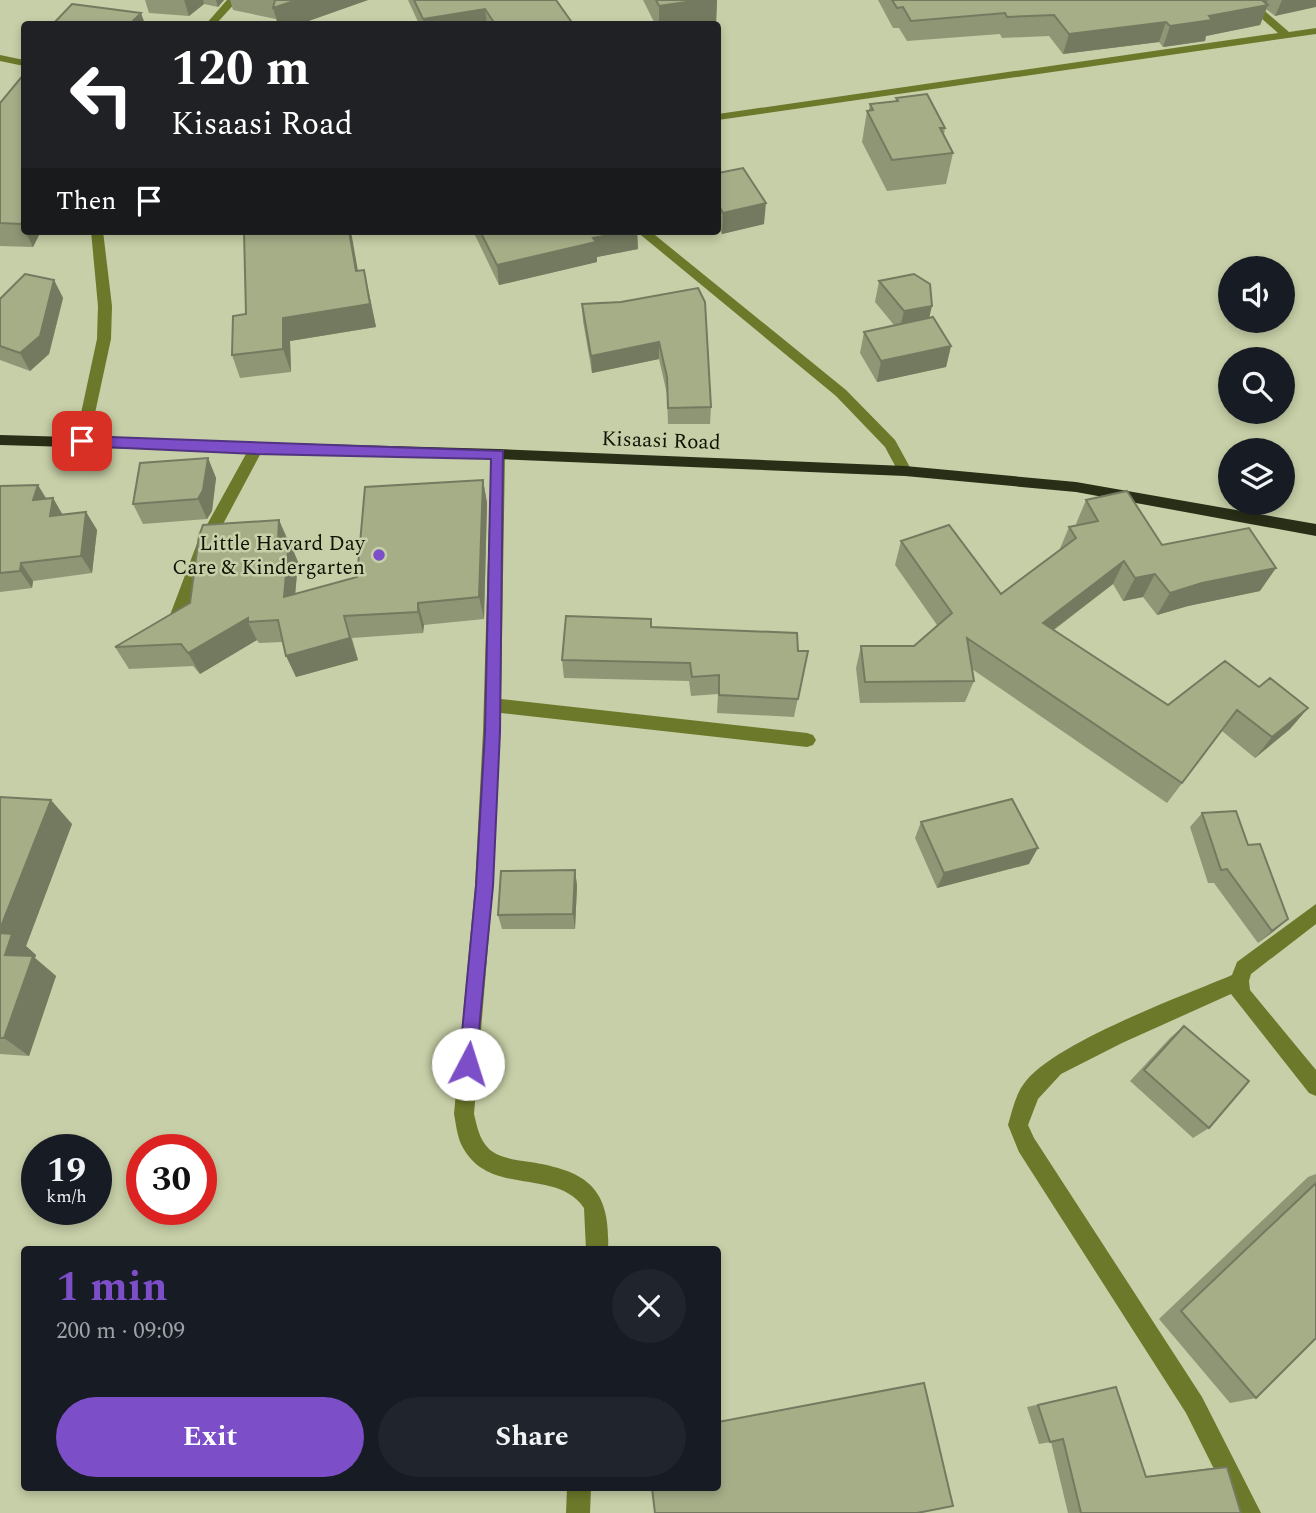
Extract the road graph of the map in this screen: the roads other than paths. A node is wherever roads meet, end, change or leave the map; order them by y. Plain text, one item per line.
1 (233, 0) edge
2 (1246, 0) edge
3 (214, 21) edge
4 (1316, 31) edge
5 (1288, 36) junction
6 (0, 58) edge
7 (21, 62) edge
8 (721, 117) edge
9 (97, 235) edge
10 (647, 235) edge
11 (0, 440) edge
12 (82, 441) junction
13 (256, 449) junction
14 (498, 454) junction
15 (905, 471) junction
16 (1316, 530) edge
17 (178, 615) edge
18 (493, 705) junction
19 (807, 740) dead end
20 (1316, 913) edge
21 (1239, 981) junction
22 (1316, 1086) edge
23 (597, 1246) edge
24 (579, 1491) edge
25 (578, 1513) edge
26 (1249, 1513) edge

1 - 3 street
2 - 5 street
4 - 5 street
5 - 8 street
6 - 7 street
9 - 12 street
10 - 15 street
11 - 12 main road, Kisaasi Road
12 - 13 main road, Kisaasi Road
13 - 14 main road, Kisaasi Road
13 - 17 street
14 - 15 main road, Kisaasi Road
14 - 18 street
15 - 16 main road, Kisaasi Road
18 - 19 street
18 - 23 street
20 - 21 street
21 - 22 street
21 - 26 street
24 - 25 street

